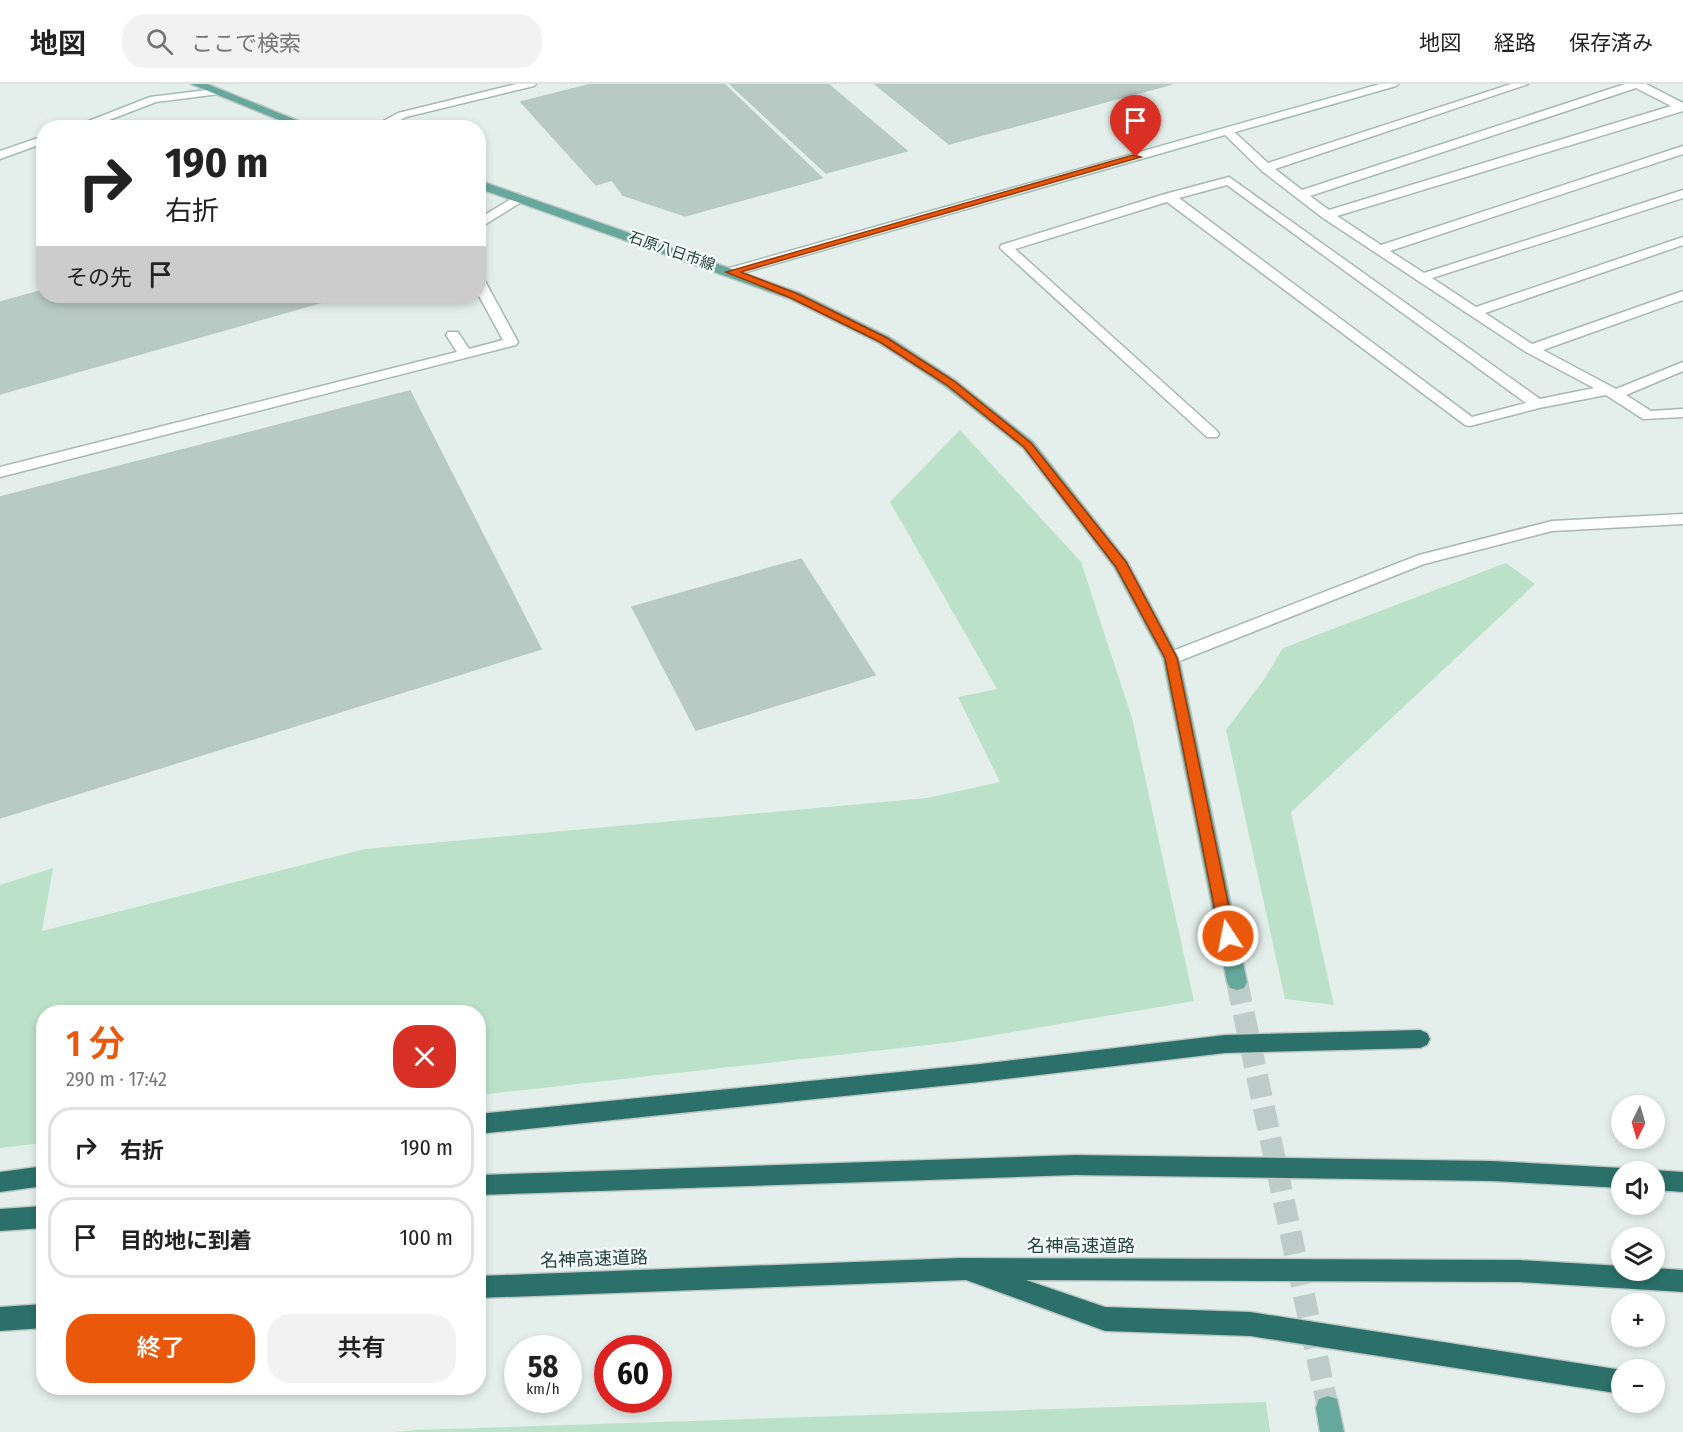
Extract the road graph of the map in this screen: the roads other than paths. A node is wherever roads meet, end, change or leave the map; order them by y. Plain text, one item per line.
1 (197, 84) edge
2 (530, 84) edge
3 (1392, 84) edge
4 (1522, 84) edge
5 (1637, 84) edge
6 (215, 92) junction
7 (1682, 107) edge
8 (98, 120) edge
9 (290, 120) edge
10 (392, 120) edge
11 (1227, 131) junction
12 (36, 142) edge
13 (1683, 150) edge
14 (0, 155) edge
15 (1266, 168) junction
16 (486, 187) edge
17 (1302, 194) junction
18 (1683, 194) edge
19 (519, 198) junction
20 (1169, 198) junction
21 (1327, 215) junction
22 (486, 220) edge
23 (1683, 241) edge
24 (1382, 249) junction
25 (731, 272) junction
26 (1423, 277) junction
27 (1683, 295) edge
28 (486, 296) edge
29 (1473, 312) junction
30 (453, 335) dead end
31 (1531, 349) junction
32 (465, 354) junction
33 (1683, 366) edge
34 (1612, 392) junction
35 (1537, 404) junction
36 (1683, 413) edge
37 (1212, 434) dead end
38 (0, 472) edge
39 (1683, 519) edge
40 (1171, 658) junction
41 (1238, 982) tunnel mouth
42 (1420, 1039) dead end
43 (486, 1123) edge
44 (36, 1177) edge
45 (1611, 1178) edge
46 (1665, 1181) edge
47 (0, 1182) edge
48 (1683, 1182) edge
49 (486, 1185) edge
50 (36, 1218) edge
51 (0, 1220) edge
52 (960, 1269) junction
53 (1683, 1281) edge
54 (486, 1287) edge
55 (36, 1317) edge
56 (0, 1319) edge
57 (1611, 1380) edge

1 - 6 main road
2 - 10 street
3 - 11 street
4 - 15 street
5 - 7 street
5 - 17 street
6 - 8 street
6 - 9 main road
7 - 21 street
11 - 15 street
11 - 25 street
12 - 14 street
13 - 24 street
15 - 17 street
16 - 19 main road, 石原八日市線
17 - 21 street
18 - 26 street
19 - 22 street
19 - 25 main road, 石原八日市線
20 - 35 street
20 - 35 street
20 - 37 street
21 - 24 street
23 - 29 street
24 - 26 street
25 - 40 main road, 石原八日市線
26 - 29 street
27 - 31 street
28 - 32 street
29 - 31 street
30 - 32 street
31 - 34 street
32 - 38 street
33 - 34 street
34 - 35 street
34 - 36 street
39 - 40 street
40 - 41 main road, 石原八日市線
42 - 43 highway
44 - 47 highway
45 - 49 highway
46 - 48 highway
50 - 51 highway
52 - 53 highway, 名神高速道路
52 - 54 highway, 名神高速道路
52 - 57 highway
55 - 56 highway

